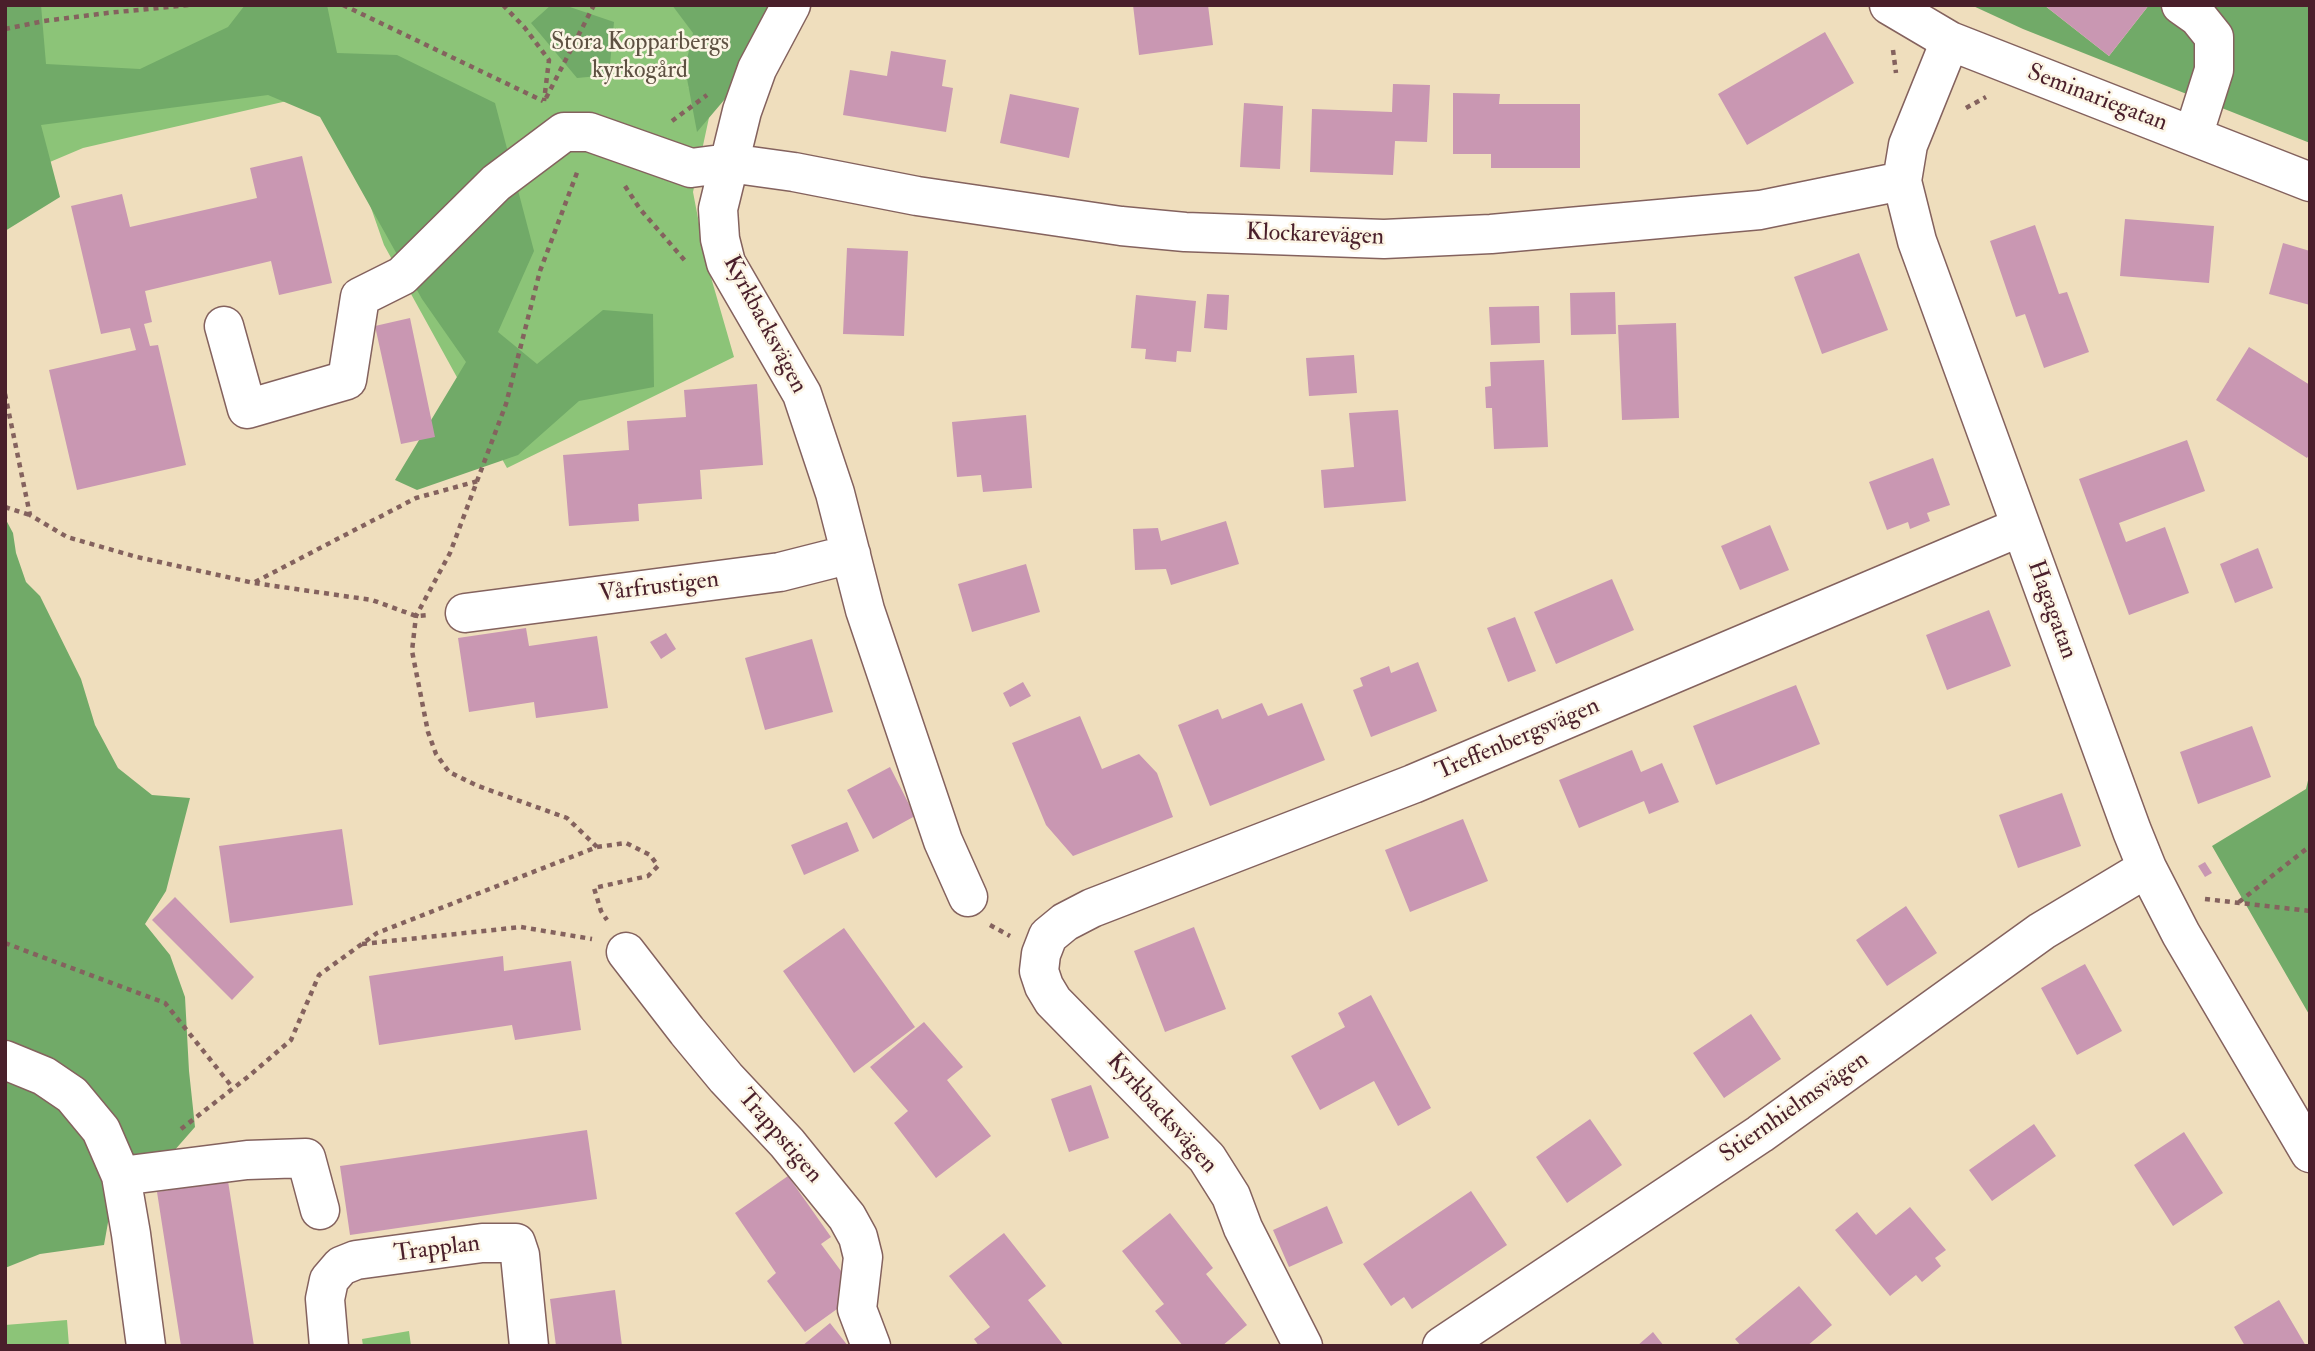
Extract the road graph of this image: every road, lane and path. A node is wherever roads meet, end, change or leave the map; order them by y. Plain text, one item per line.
1 (189, 5) edge
2 (343, 5) edge
3 (503, 5) edge
4 (594, 5) edge
5 (790, 5) edge
6 (1889, 5) edge
7 (2180, 5) edge
8 (5, 29) edge
9 (1950, 41) junction
10 (757, 69) junction
11 (544, 102) junction
12 (589, 132) junction
13 (2193, 136) junction
14 (636, 149) junction
15 (729, 163) junction
16 (1902, 181) junction
17 (2310, 181) edge
18 (740, 285) junction
19 (224, 326) dead end
20 (5, 394) edge
21 (478, 481) dead end
22 (5, 507) edge
23 (30, 515) junction
24 (2020, 527) junction
25 (851, 554) junction
26 (254, 583) junction
27 (465, 613) joint
28 (597, 846) dead end
29 (2310, 846) edge
30 (2147, 868) junction
31 (968, 897) joint
32 (2194, 898) dead end
33 (2238, 902) junction
34 (2310, 911) edge
35 (377, 933) dead end
36 (5, 943) edge
37 (361, 945) junction
38 (626, 952) junction
39 (1040, 962) junction
40 (5, 1060) edge
41 (233, 1088) junction
42 (172, 1136) dead end
43 (2310, 1153) edge
44 (121, 1175) junction
45 (320, 1210) dead end
46 (146, 1346) edge
47 (329, 1346) edge
48 (529, 1346) edge
49 (871, 1346) edge
50 (1303, 1346) edge
51 (1442, 1346) edge

1 - 8 path
2 - 11 path
3 - 11 path
4 - 11 path
5 - 10 street, Kyrkbacksvägen
6 - 9 street, Seminariegatan
7 - 13 street
9 - 13 street, Seminariegatan
9 - 16 street, Hagagatan
10 - 14 path
10 - 15 street, Kyrkbacksvägen
11 - 12 path
12 - 14 street
12 - 18 path
12 - 19 street
13 - 17 street, Seminariegatan
14 - 15 street
15 - 16 street, Klockarevägen
15 - 18 street, Kyrkbacksvägen
16 - 24 street, Hagagatan
18 - 25 street, Kyrkbacksvägen
20 - 23 path
21 - 26 path
22 - 23 path
23 - 26 path
24 - 30 street, Hagagatan
24 - 39 street, Treffenbergsvägen
25 - 27 street, Vårfrustigen
25 - 31 street, Kyrkbacksvägen
26 - 27 path
28 - 38 path
29 - 33 path
30 - 43 street, Hagagatan
30 - 51 street, Stiernhielmsvägen
31 - 39 path
32 - 33 path
33 - 34 path
35 - 37 path
36 - 41 path
37 - 38 path
37 - 41 path
38 - 49 street, Trappstigen
39 - 50 street, Kyrkbacksvägen
40 - 44 street
41 - 42 path
44 - 45 street
44 - 46 street
47 - 48 street, Trapplan

